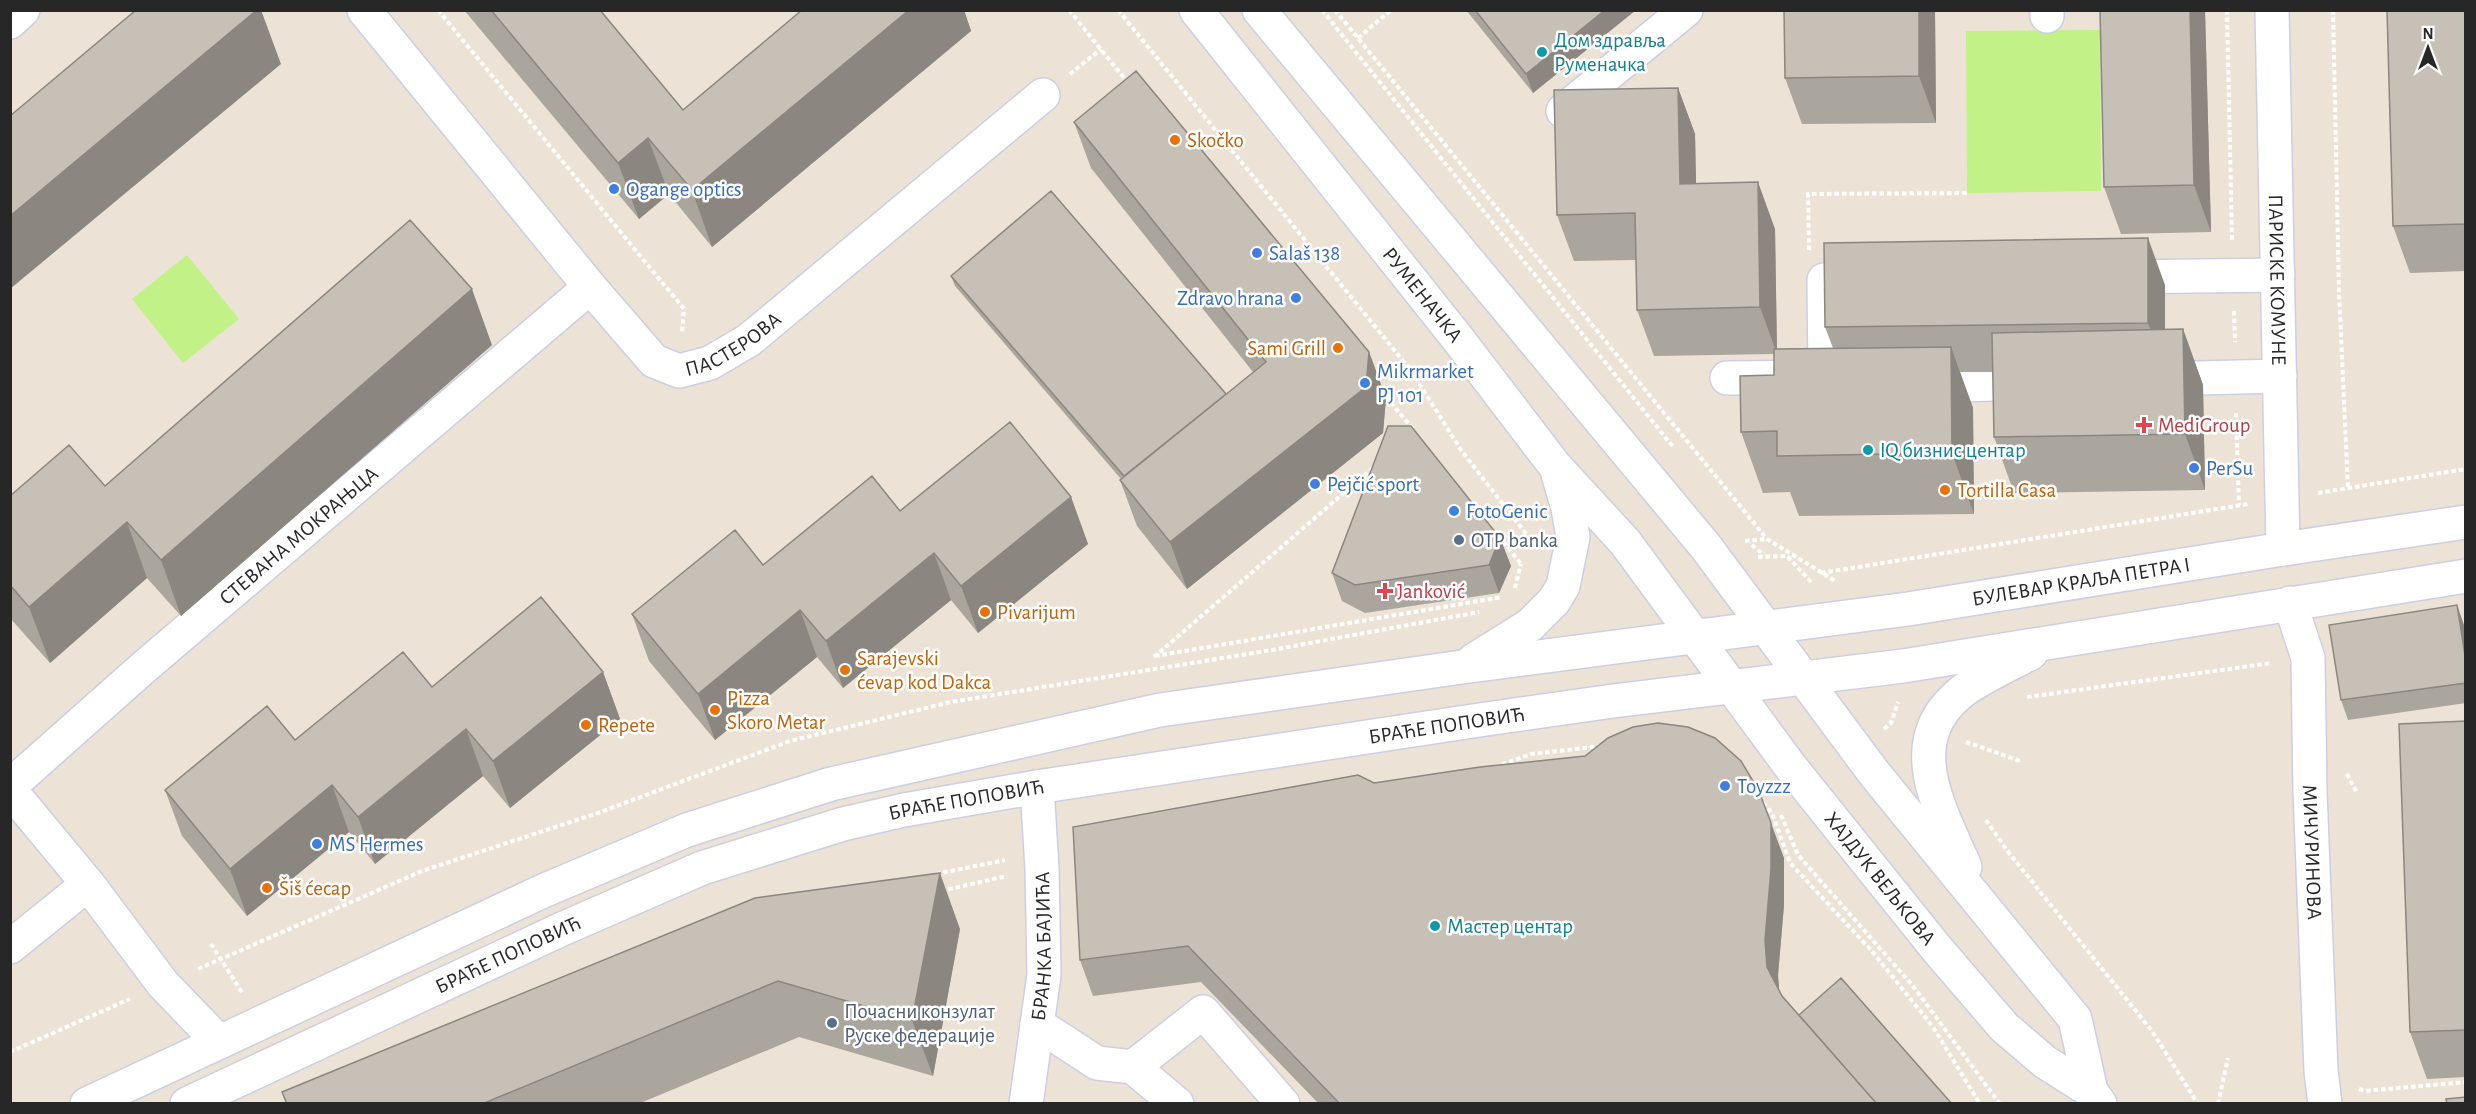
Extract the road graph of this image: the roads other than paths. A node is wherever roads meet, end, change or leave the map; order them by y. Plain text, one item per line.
1 (24, 10) edge
2 (364, 10) edge
3 (1196, 10) edge
4 (1686, 10) edge
5 (2272, 10) edge
6 (1269, 14) edge
7 (10, 22) edge
8 (1043, 95) dead end
9 (1563, 111) edge
10 (2278, 275) junction
11 (2091, 277) edge
12 (1905, 279) edge
13 (590, 287) junction
14 (2280, 376) junction
15 (1727, 378) dead end
16 (2130, 380) edge
17 (2071, 382) edge
18 (1884, 386) edge
19 (1555, 466) junction
20 (2466, 522) edge
21 (2283, 549) junction
22 (2466, 576) edge
23 (2290, 603) junction
24 (1766, 627) junction
25 (1695, 637) junction
26 (2050, 643) junction
27 (1462, 667) junction
28 (1804, 678) junction
29 (1732, 687) junction
30 (1037, 787) junction
31 (10, 788) edge
32 (88, 884) junction
33 (1980, 902) junction
34 (10, 947) edge
35 (1037, 1024) junction
36 (218, 1041) junction
37 (1133, 1067) junction
38 (249, 1089) edge
39 (2096, 1097) edge
40 (87, 1104) edge
41 (187, 1104) edge
42 (1026, 1104) edge
43 (1177, 1104) edge
44 (1283, 1104) edge
45 (2325, 1104) edge

1 - 7 street
2 - 13 street, ПАСТЕРОВА
3 - 19 street, РУМЕНАЧКА
4 - 9 street
5 - 10 street, ПАРИСКЕ КОМУНЕ
6 - 24 street
8 - 13 street, ПАСТЕРОВА
10 - 11 street
10 - 14 street, ПАРИСКЕ КОМУНЕ
12 - 15 street
13 - 31 street, СТЕВАНА МОКРАЊЦА
14 - 16 street
14 - 21 street, ПАРИСКЕ КОМУНЕ
17 - 18 street
19 - 25 street, РУМЕНАЧКА
19 - 27 street
20 - 21 street, БУЛЕВАР КРАЉА ПЕТРА I
21 - 24 street, БУЛЕВАР КРАЉА ПЕТРА I
22 - 23 street
23 - 26 street
23 - 45 street, МИЧУРИНОВА
24 - 25 street, БУЛЕВАР КРАЉА ПЕТРА I
24 - 28 street, ХАЈДУК ВЕЉКОВА
25 - 27 street, БРАЋЕ ПОПОВИЋ
25 - 29 street, ХАЈДУК ВЕЉКОВА
26 - 28 street
26 - 33 street
27 - 36 street, БРАЋЕ ПОПОВИЋ
28 - 29 street
28 - 33 street, ХАЈДУК ВЕЉКОВА
29 - 30 street, БРАЋЕ ПОПОВИЋ
29 - 39 street, ХАЈДУК ВЕЉКОВА
30 - 35 street, БРАНКА БАЈИЋА
30 - 38 street, БРАЋЕ ПОПОВИЋ
31 - 32 street, СТЕВАНА МОКРАЊЦА
32 - 34 street
32 - 36 street, СТЕВАНА МОКРАЊЦА
33 - 39 street, ХАЈДУК ВЕЉКОВА
35 - 37 street
35 - 42 street, БРАНКА БАЈИЋА
36 - 40 street, БРАЋЕ ПОПОВИЋ
37 - 43 street
37 - 44 street
38 - 41 street, БРАЋЕ ПОПОВИЋ

